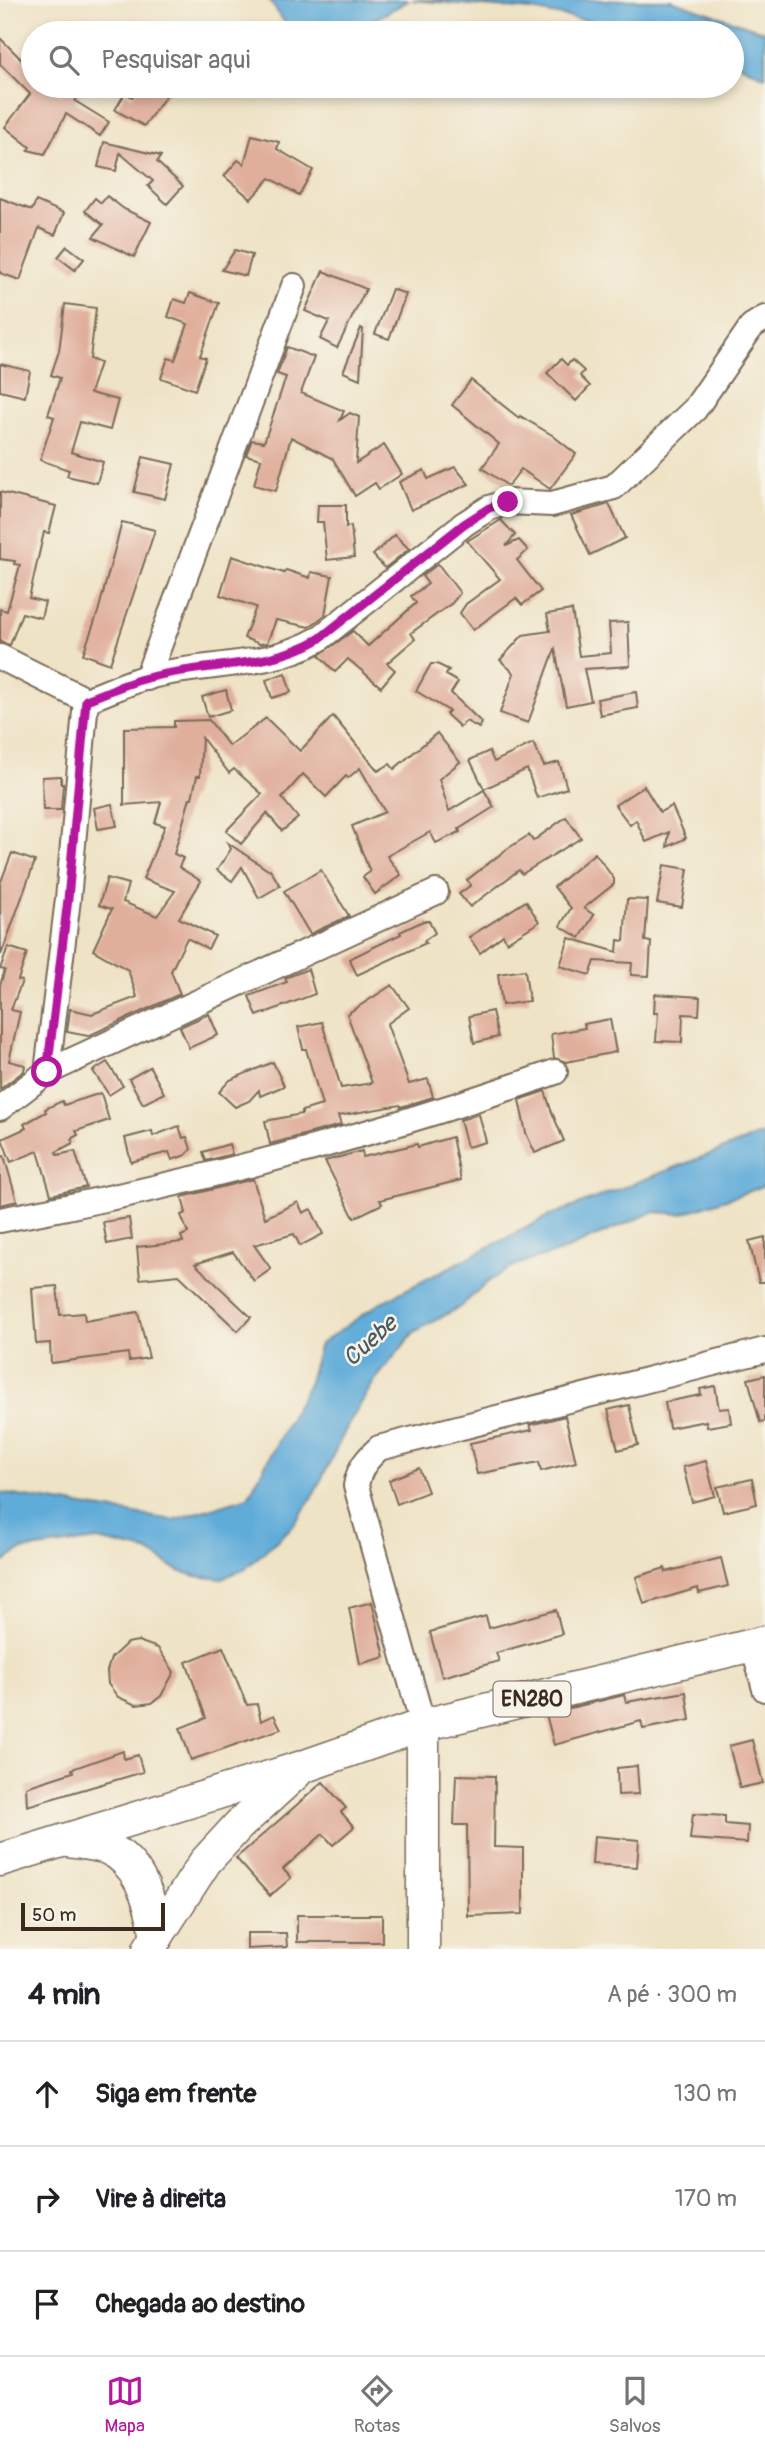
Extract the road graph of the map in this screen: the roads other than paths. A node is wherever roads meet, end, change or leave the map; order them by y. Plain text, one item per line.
1 (294, 286) dead end
2 (765, 318) edge
3 (0, 657) edge
4 (147, 678) junction
5 (86, 700) junction
6 (436, 892) dead end
7 (47, 1072) junction
8 (555, 1072) dead end
9 (0, 1108) edge
10 (0, 1220) edge
11 (765, 1350) edge
12 (759, 1644) edge
13 (765, 1689) edge
14 (422, 1725) junction
15 (302, 1767) junction
16 (68, 1841) junction
17 (0, 1860) edge
18 (153, 1943) edge
19 (424, 1949) edge

1 - 4 street
2 - 4 street
3 - 5 street
4 - 5 street
5 - 7 street
6 - 7 street
7 - 9 street
8 - 10 street
11 - 14 street
12 - 13 street
12 - 14 main road, EN280
14 - 15 main road, EN280
14 - 19 main road
15 - 16 main road, EN280
15 - 18 main road, EN280
16 - 17 main road, EN280
16 - 18 main road

